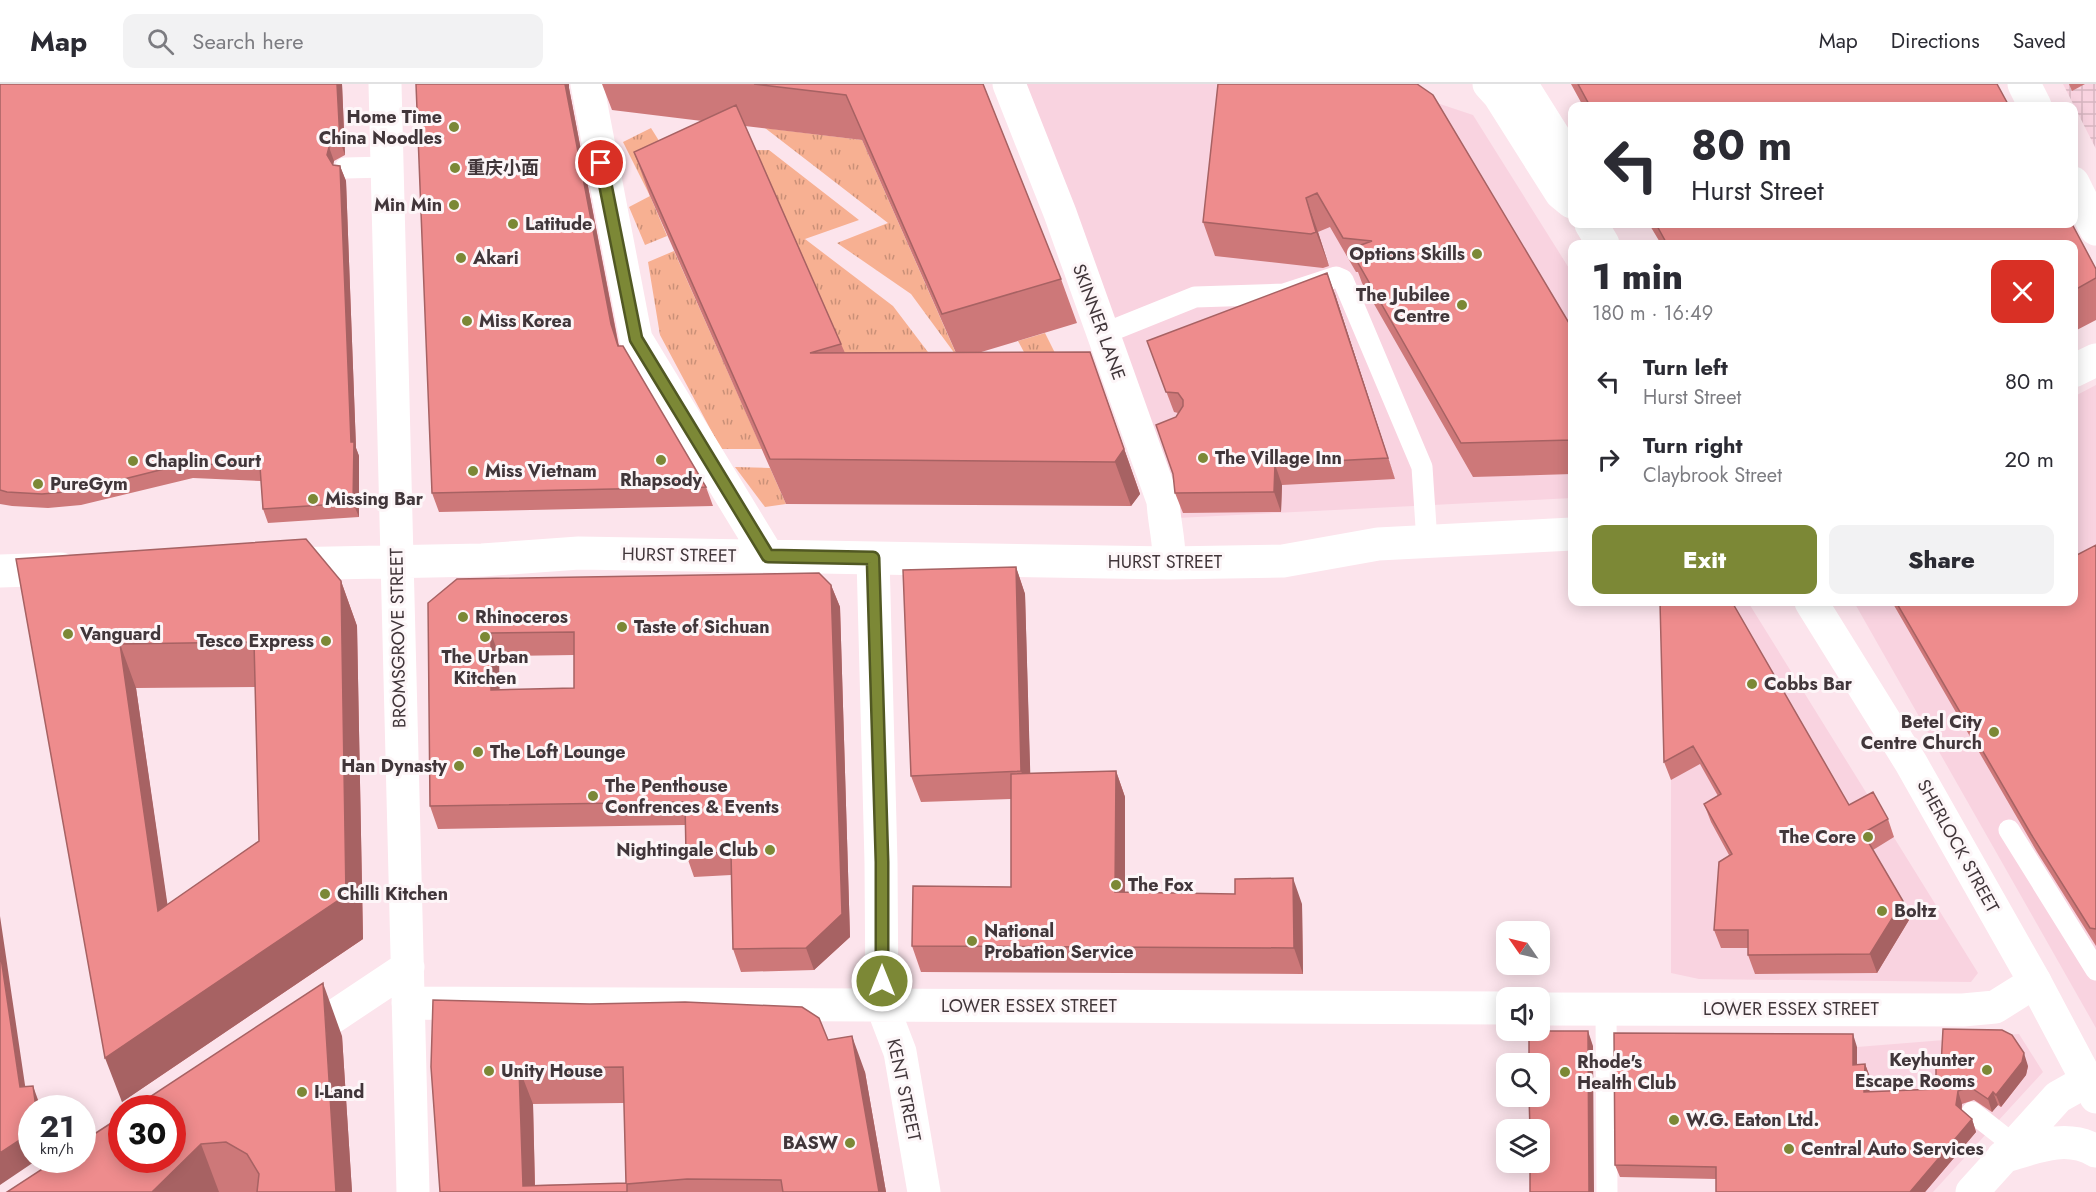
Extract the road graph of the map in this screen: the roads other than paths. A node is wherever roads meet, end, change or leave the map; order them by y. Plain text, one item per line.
1 (385, 84) edge
2 (587, 84) edge
3 (1009, 84) edge
4 (1489, 84) edge
5 (1521, 84) edge
6 (2024, 84) edge
7 (2033, 102) edge
8 (1568, 159) edge
9 (387, 167) junction
10 (345, 168) dead end
11 (2078, 193) edge
12 (1568, 199) edge
13 (2096, 229) edge
14 (1103, 334) junction
15 (2096, 360) edge
16 (2078, 369) edge
17 (1568, 534) edge
18 (1427, 542) junction
19 (768, 556) junction
20 (873, 558) junction
21 (396, 561) junction
22 (1169, 563) junction
23 (257, 564) edge
24 (93, 569) edge
25 (0, 571) edge
26 (1813, 606) edge
27 (2009, 830) dead end
28 (408, 967) junction
29 (2096, 970) edge
30 (2035, 982) junction
31 (408, 1003) junction
32 (882, 1005) junction
33 (1496, 1008) edge
34 (1550, 1009) edge
35 (1606, 1009) junction
36 (271, 1059) edge
37 (2093, 1084) edge
38 (1972, 1112) dead end
39 (2008, 1151) junction
40 (2096, 1151) edge
41 (413, 1192) edge
42 (924, 1192) edge
43 (1607, 1192) edge
44 (1972, 1192) edge

1 - 9 street, BROMSGROVE STREET
2 - 19 street
3 - 14 street, SKINNER LANE
4 - 12 street
5 - 8 street
6 - 7 street
9 - 10 lane
9 - 21 street, BROMSGROVE STREET
11 - 13 street
14 - 18 lane
14 - 22 street, SKINNER LANE
15 - 16 street
17 - 18 street, HURST STREET
18 - 22 street, HURST STREET
19 - 20 street, HURST STREET
19 - 21 street, HURST STREET
20 - 22 street, HURST STREET
20 - 32 street, KENT STREET
21 - 23 street, HURST STREET
21 - 28 street, BROMSGROVE STREET
24 - 25 street
26 - 30 street, SHERLOCK STREET
27 - 29 lane
28 - 31 street, BROMSGROVE STREET
28 - 36 street
30 - 35 street, LOWER ESSEX STREET
30 - 37 street, SHERLOCK STREET
31 - 32 street, LOWER ESSEX STREET
31 - 41 street, BROMSGROVE STREET
32 - 33 street, LOWER ESSEX STREET
32 - 42 street, KENT STREET
34 - 35 street, LOWER ESSEX STREET
35 - 43 lane
37 - 39 street
38 - 39 lane
39 - 40 street
39 - 44 street

